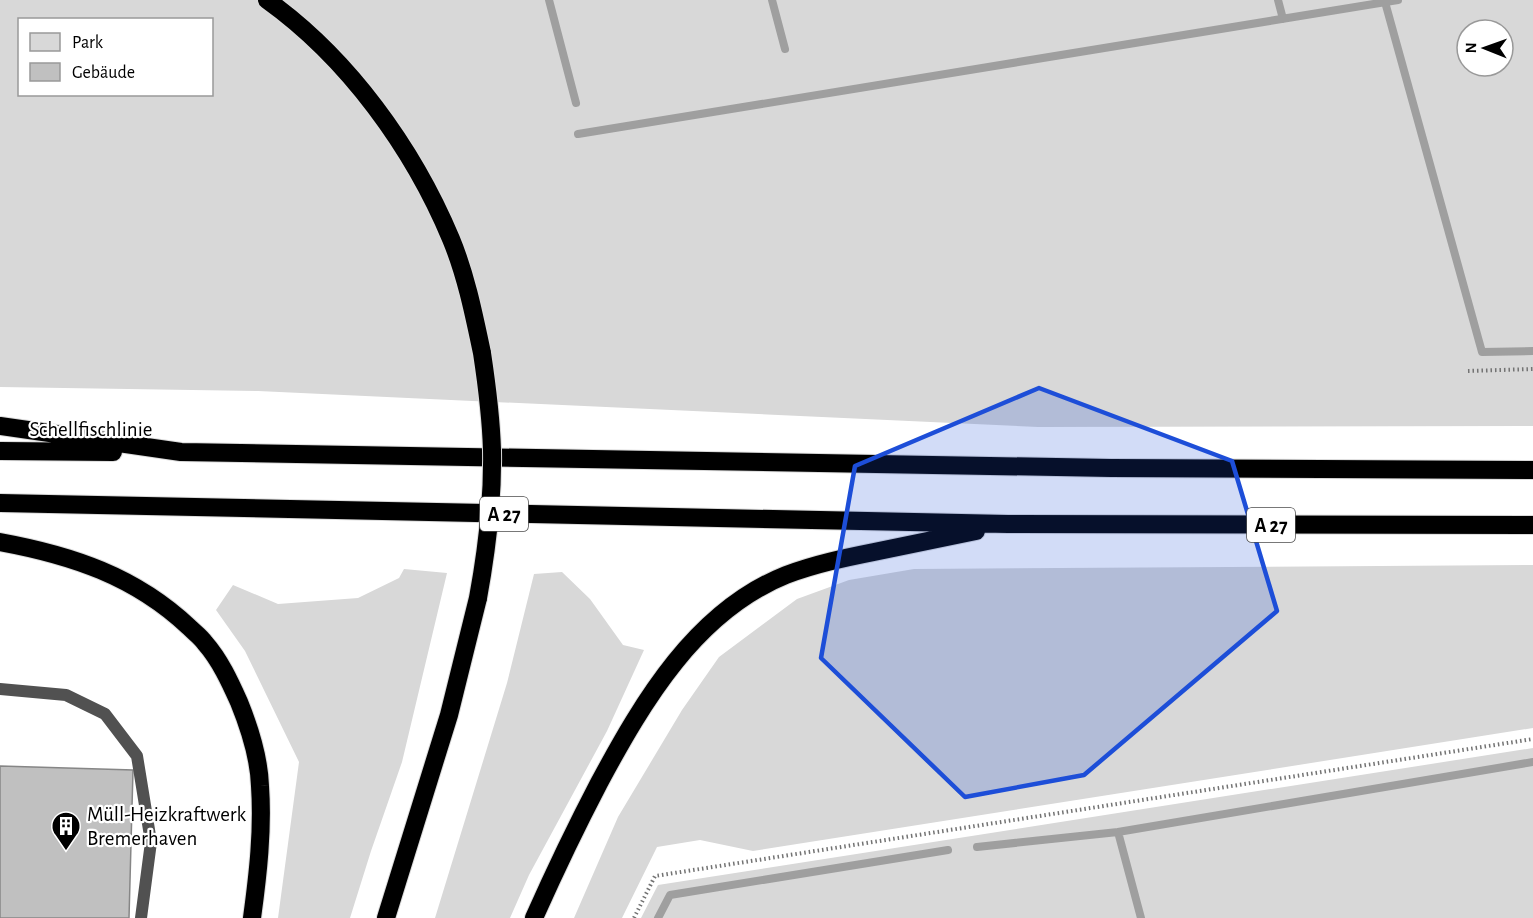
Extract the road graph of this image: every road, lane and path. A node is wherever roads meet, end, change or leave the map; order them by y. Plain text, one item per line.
1 (267, 0) edge
2 (1533, 369) edge
3 (1468, 371) dead end
4 (0, 426) edge
5 (0, 451) edge
6 (181, 452) junction
7 (1533, 470) edge
8 (0, 503) edge
9 (1008, 524) junction
10 (1533, 525) edge
11 (0, 542) edge
12 (0, 689) edge
13 (1533, 739) edge
14 (141, 918) edge
15 (252, 918) edge
16 (386, 918) edge
17 (534, 918) edge
18 (634, 918) edge

1 - 16 highway, bridge
2 - 3 path
4 - 6 highway
5 - 6 highway, Schellfischlinie
6 - 7 highway
8 - 9 highway, A 27
9 - 10 highway, A 27
9 - 17 highway
11 - 15 highway
12 - 14 lane
13 - 18 path

